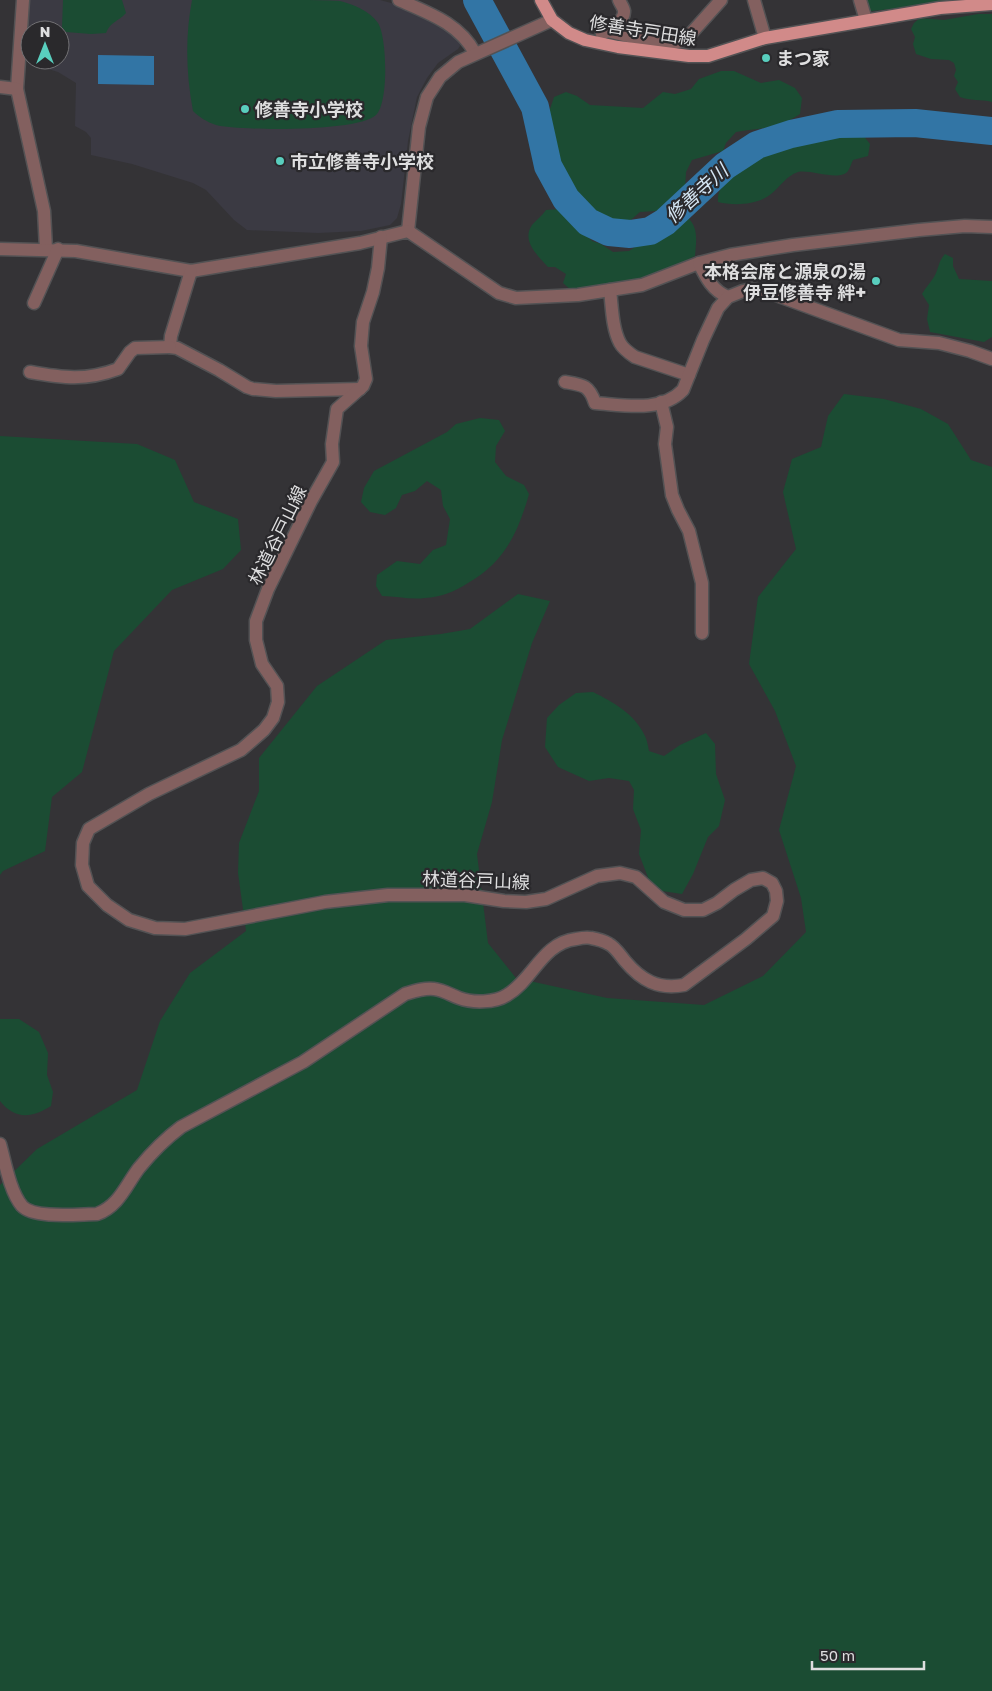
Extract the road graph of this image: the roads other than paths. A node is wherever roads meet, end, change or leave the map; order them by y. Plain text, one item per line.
1 (23, 0) edge
2 (399, 0) edge
3 (541, 0) edge
4 (619, 0) edge
5 (721, 0) edge
6 (754, 0) edge
7 (860, 0) edge
8 (992, 4) edge
9 (866, 20) junction
10 (546, 22) junction
11 (607, 31) junction
12 (765, 38) junction
13 (592, 41) junction
14 (478, 52) junction
15 (0, 88) edge
16 (17, 89) junction
17 (992, 227) edge
18 (408, 231) junction
19 (381, 237) junction
20 (0, 249) edge
21 (52, 249) junction
22 (699, 263) junction
23 (191, 271) junction
24 (610, 290) junction
25 (728, 298) junction
26 (34, 303) dead end
27 (170, 347) junction
28 (992, 359) edge
29 (30, 372) dead end
30 (689, 375) junction
31 (565, 382) dead end
32 (360, 389) junction
33 (661, 402) junction
34 (702, 634) dead end
35 (0, 1144) edge

1 - 16 street
2 - 14 street
3 - 10 main road, 修善寺戸田線
4 - 11 street
5 - 11 street
6 - 12 street
7 - 9 street
8 - 9 main road, 修善寺戸田線
9 - 12 main road, 修善寺戸田線
10 - 13 main road, 修善寺戸田線
10 - 14 street
11 - 13 street
12 - 13 main road, 修善寺戸田線
14 - 18 street
15 - 16 street
16 - 21 street
17 - 22 street
18 - 19 street
18 - 24 street
19 - 23 street
19 - 32 street
20 - 21 street
21 - 23 street
21 - 26 street
22 - 24 street
22 - 25 street
23 - 27 street
24 - 30 street
25 - 28 street
25 - 30 street
27 - 29 street
27 - 32 street
30 - 33 street
31 - 33 street
32 - 35 street, 林道谷戸山線
33 - 34 street

